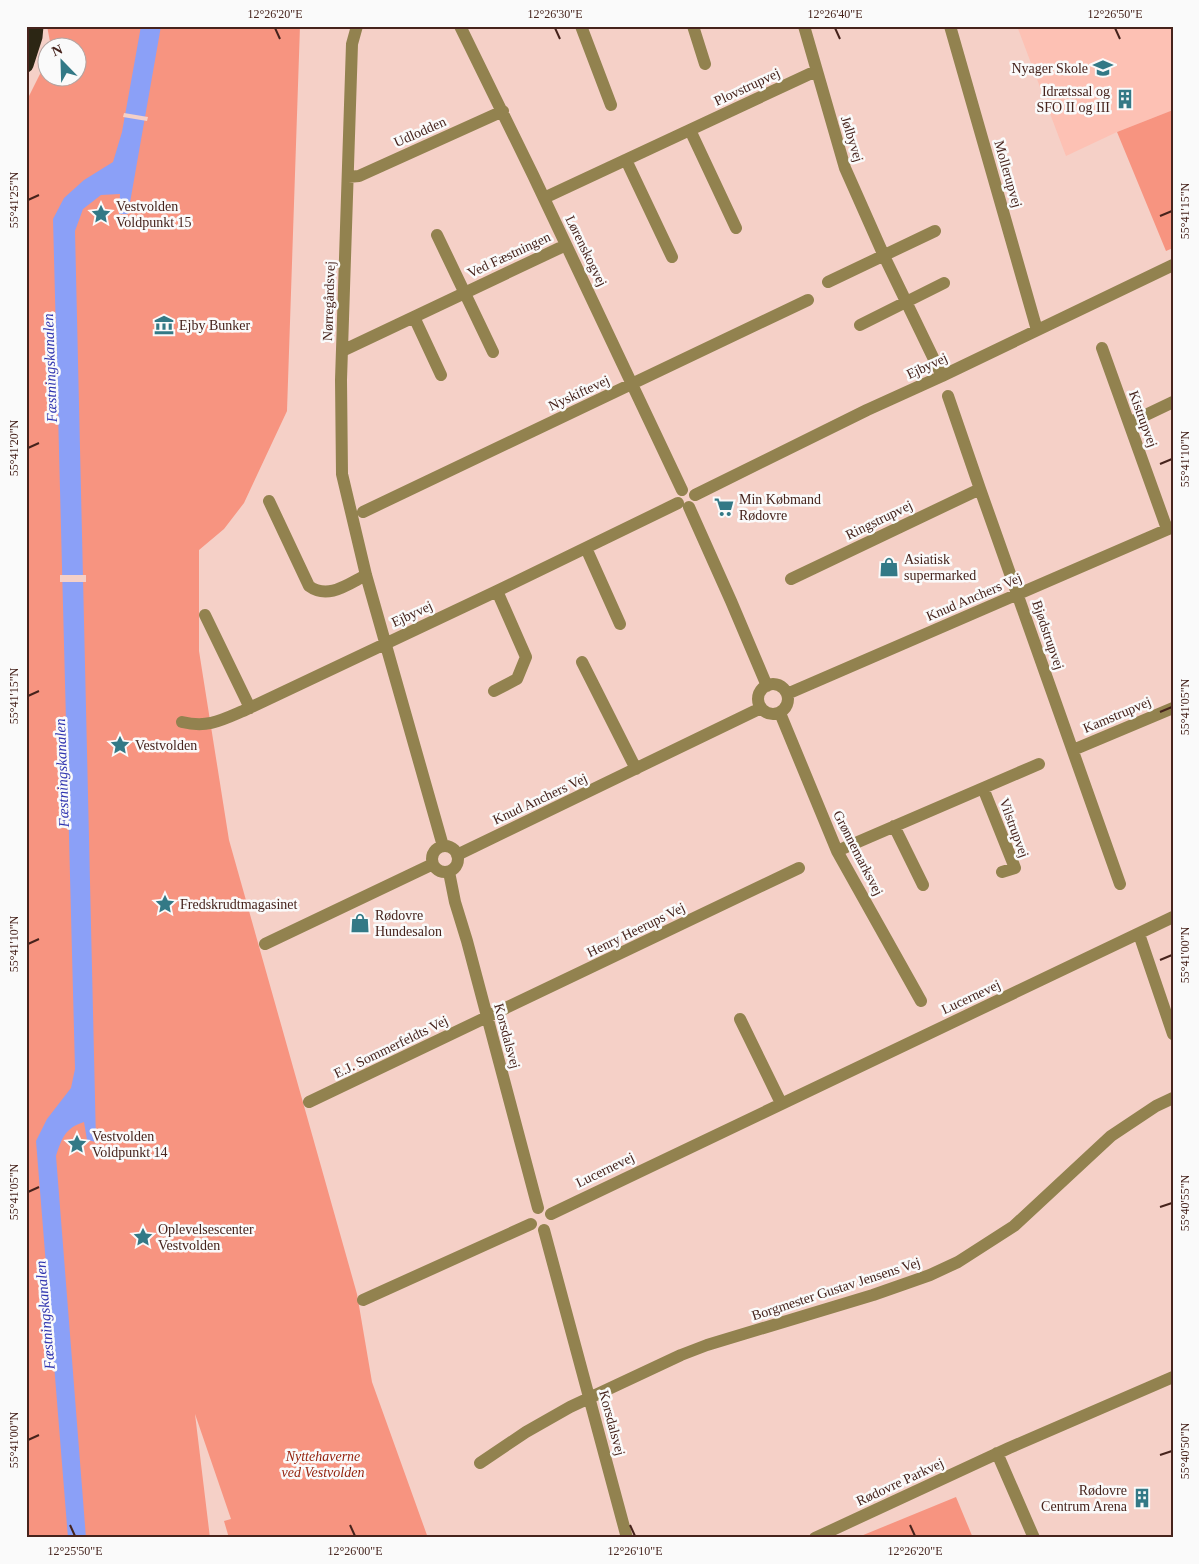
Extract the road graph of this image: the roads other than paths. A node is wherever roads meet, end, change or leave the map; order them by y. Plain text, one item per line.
1 (36, 26) edge
2 (357, 26) edge
3 (460, 26) edge
4 (581, 26) edge
5 (693, 26) edge
6 (804, 26) edge
7 (950, 26) edge
8 (705, 64) dead end
9 (26, 65) edge
10 (816, 71) junction
11 (611, 105) dead end
12 (503, 111) junction
13 (690, 130) junction
14 (626, 160) junction
15 (348, 177) junction
16 (544, 198) junction
17 (736, 228) dead end
18 (935, 231) dead end
19 (437, 235) dead end
20 (566, 244) junction
21 (884, 256) junction
22 (672, 257) dead end
23 (1173, 264) edge
24 (828, 282) dead end
25 (944, 283) dead end
26 (465, 293) junction
27 (808, 300) dead end
28 (907, 302) junction
29 (414, 317) junction
30 (860, 325) dead end
31 (1037, 330) junction
32 (1102, 348) dead end
33 (342, 351) junction
34 (493, 352) dead end
35 (441, 375) dead end
36 (942, 376) junction
37 (633, 384) junction
38 (948, 396) dead end
39 (1173, 402) edge
40 (1129, 423) junction
41 (980, 488) junction
42 (682, 490) junction
43 (695, 495) junction
44 (269, 501) dead end
45 (683, 505) junction
46 (363, 512) dead end
47 (1170, 528) edge
48 (586, 548) junction
49 (366, 575) junction
50 (791, 579) dead end
51 (497, 591) junction
52 (1018, 594) junction
53 (204, 615) dead end
54 (620, 624) dead end
55 (385, 643) junction
56 (582, 662) dead end
57 (767, 686) junction
58 (494, 691) dead end
59 (786, 694) junction
60 (250, 708) junction
61 (761, 708) junction
62 (1173, 708) edge
63 (780, 713) junction
64 (182, 722) dead end
65 (1072, 750) junction
66 (1039, 764) dead end
67 (636, 770) junction
68 (983, 788) junction
69 (894, 826) junction
70 (443, 846) junction
71 (837, 851) junction
72 (457, 855) junction
73 (433, 864) junction
74 (799, 868) dead end
75 (449, 872) junction
76 (1002, 872) dead end
77 (1120, 884) dead end
78 (923, 885) dead end
79 (1173, 917) edge
80 (1139, 934) junction
81 (266, 944) dead end
82 (921, 1001) dead end
83 (486, 1018) junction
84 (740, 1019) dead end
85 (1173, 1034) edge
86 (1173, 1098) edge
87 (309, 1102) dead end
88 (781, 1103) junction
89 (538, 1208) junction
90 (551, 1214) junction
91 (531, 1224) junction
92 (544, 1230) junction
93 (363, 1300) dead end
94 (1173, 1376) edge
95 (589, 1398) junction
96 (997, 1454) junction
97 (480, 1464) dead end
98 (627, 1538) edge
99 (815, 1538) edge
100 (1034, 1538) edge

1 - 9 highway
2 - 15 street, Nørregårdsvej
3 - 12 street, Lørenskogvej
4 - 11 street
5 - 8 street
6 - 10 street, Jølbyvej
7 - 31 street, Mollerupvej
10 - 13 street, Plovstrupvej
10 - 21 street, Jølbyvej
12 - 15 street, Udlodden
12 - 16 street, Lørenskogvej
13 - 14 street, Plovstrupvej
13 - 17 street
14 - 16 street, Plovstrupvej
14 - 22 street
15 - 33 street, Nørregårdsvej
16 - 20 street, Lørenskogvej
18 - 21 street
19 - 26 street, Ved Fæstningen
20 - 26 street, Ved Fæstningen
20 - 37 street, Lørenskogvej
21 - 24 street
21 - 28 street, Jølbyvej
23 - 31 street, Ejbyvej
25 - 28 street
26 - 29 street, Ved Fæstningen
26 - 34 street, Ved Fæstningen
27 - 37 street, Nyskiftevej
28 - 30 street
28 - 36 street, Jølbyvej
29 - 33 street, Ved Fæstningen
29 - 35 street
31 - 36 street, Ejbyvej
32 - 40 street, Kistrupvej
33 - 49 street, Nørregårdsvej
36 - 43 street, Ejbyvej
37 - 42 street, Lørenskogvej
37 - 46 street, Nyskiftevej
38 - 41 street, Bjødstrupvej
39 - 40 street
40 - 47 street, Kistrupvej
41 - 50 street, Ringstrupvej
41 - 52 street, Bjødstrupvej
42 - 43 street
42 - 45 street
43 - 45 street
44 - 49 street
45 - 48 street, Ejbyvej
45 - 57 street
47 - 52 street, Knud Anchers Vej
48 - 51 street, Ejbyvej
48 - 54 street
49 - 55 street, Nørregårdsvej
51 - 55 street, Ejbyvej
51 - 58 street
52 - 59 street, Knud Anchers Vej
52 - 65 street, Bjødstrupvej
53 - 60 street
55 - 60 street, Ejbyvej
55 - 70 street
56 - 67 street
57 - 59 street
57 - 61 street
59 - 63 street
60 - 64 street, Ejbyvej
61 - 63 street
61 - 67 street, Knud Anchers Vej
62 - 65 street, Kamstrupvej
63 - 71 street, Grønnemarksvej
65 - 77 street, Bjødstrupvej
66 - 68 street, Vilstrupvej
67 - 72 street, Knud Anchers Vej
68 - 69 street, Vilstrupvej
68 - 76 street, Vilstrupvej
69 - 71 street, Vilstrupvej
69 - 78 street
70 - 72 street
70 - 73 street
71 - 82 street, Grønnemarksvej
72 - 75 street
73 - 75 street
73 - 81 street
74 - 83 street, Henry Heerups Vej
75 - 83 street, Korsdalsvej
79 - 80 street, Lucernevej
80 - 85 street
80 - 88 street, Lucernevej
83 - 87 street, E.J. Sommerfeldts Vej
83 - 89 street, Korsdalsvej
84 - 88 street
86 - 95 street, Borgmester Gustav Jensens Vej
88 - 90 street, Lucernevej
89 - 90 street
89 - 91 street
90 - 92 street
91 - 92 street
91 - 93 street
92 - 95 street, Korsdalsvej
94 - 96 street, Rødovre Parkvej
95 - 97 street, Borgmester Gustav Jensens Vej
95 - 98 street, Korsdalsvej
96 - 99 street, Rødovre Parkvej
96 - 100 street

